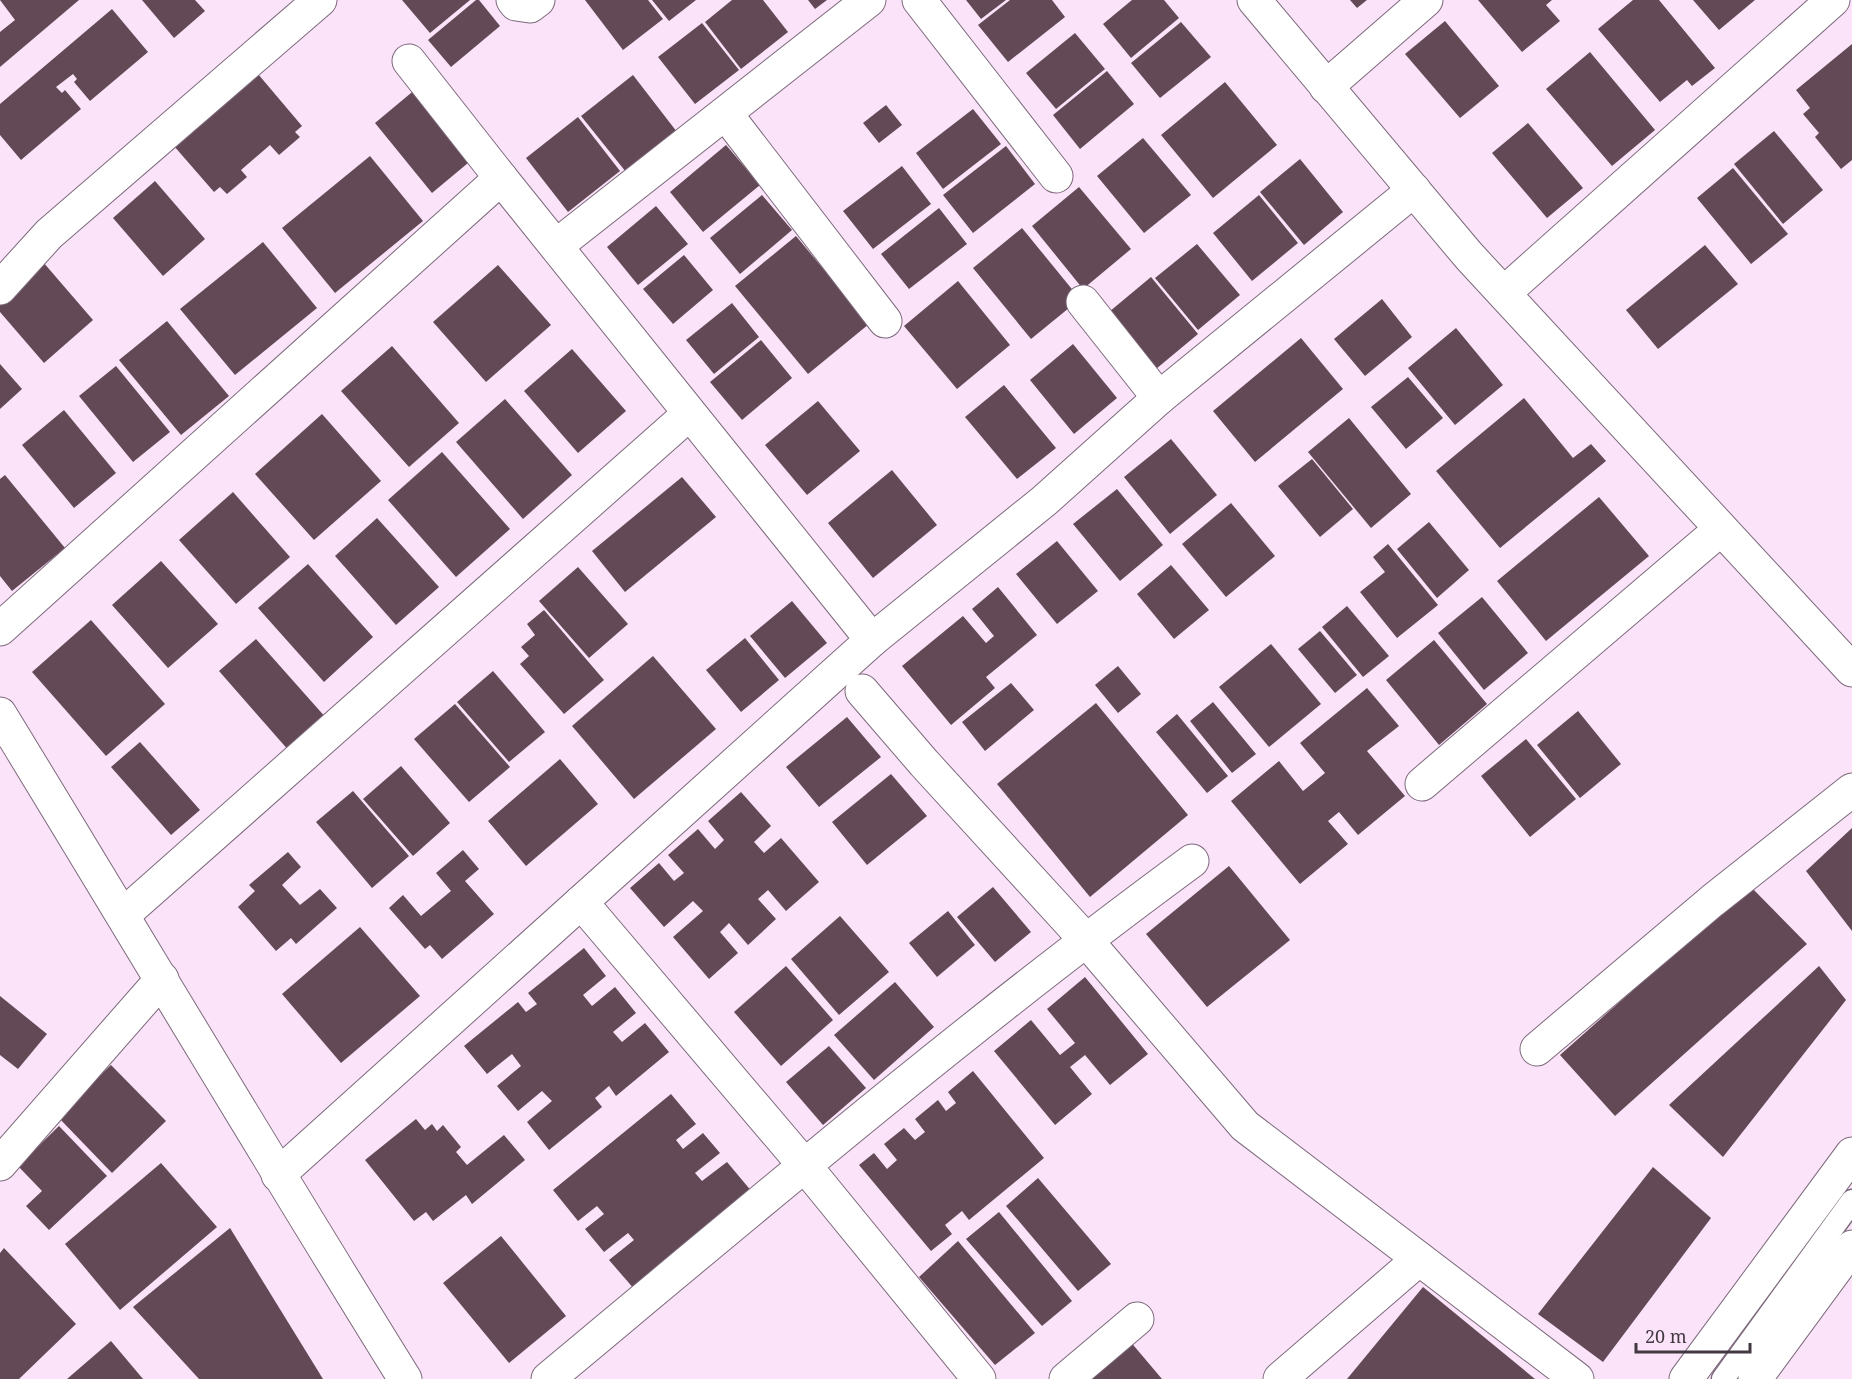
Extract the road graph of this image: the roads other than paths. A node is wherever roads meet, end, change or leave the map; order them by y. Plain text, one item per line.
1 (320, 0) edge
2 (513, 0) edge
3 (538, 0) edge
4 (869, 0) edge
5 (919, 0) edge
6 (1254, 0) edge
7 (1426, 0) edge
8 (1833, 0) edge
9 (409, 61) dead end
10 (1326, 87) junction
11 (726, 114) junction
12 (1056, 176) dead end
13 (501, 178) junction
14 (1414, 190) junction
15 (556, 246) junction
16 (0, 288) edge
17 (1504, 292) junction
18 (1083, 302) dead end
19 (885, 321) dead end
20 (1159, 398) junction
21 (689, 414) junction
22 (1721, 529) junction
23 (0, 629) edge
24 (872, 640) junction
25 (1852, 670) edge
26 (862, 691) dead end
27 (0, 714) edge
28 (1422, 784) dead end
29 (1852, 790) edge
30 (1192, 861) dead end
31 (581, 903) junction
32 (123, 915) junction
33 (1085, 939) junction
34 (162, 979) junction
35 (1537, 1049) dead end
36 (1852, 1154) edge
37 (0, 1164) edge
38 (805, 1166) junction
39 (278, 1175) junction
40 (1852, 1201) edge
41 (1852, 1247) edge
42 (1419, 1259) junction
43 (1137, 1319) dead end
44 (405, 1379) edge
45 (548, 1379) edge
46 (979, 1379) edge
47 (1066, 1379) edge
48 (1280, 1379) edge
49 (1576, 1379) edge
50 (1686, 1379) edge
51 (1723, 1379) edge
52 (1755, 1379) edge

1 - 16 street
2 - 3 street
4 - 11 street
5 - 12 street
6 - 10 street
7 - 10 street
8 - 17 street
9 - 13 street
10 - 14 street
11 - 15 street
11 - 19 street
13 - 15 street
13 - 23 street
14 - 17 street
14 - 20 street
15 - 21 street
17 - 22 street
18 - 20 street
20 - 24 street
21 - 24 street
21 - 32 street
22 - 25 street
22 - 28 street
24 - 31 street
26 - 33 street
27 - 32 street
29 - 35 street
30 - 33 street
31 - 38 street
31 - 39 street
32 - 34 street
33 - 38 street
33 - 42 street
34 - 37 street
34 - 39 street
36 - 50 street
38 - 45 street
38 - 46 street
39 - 44 street
40 - 51 lane
41 - 52 street
42 - 48 street
42 - 49 street
43 - 47 street

